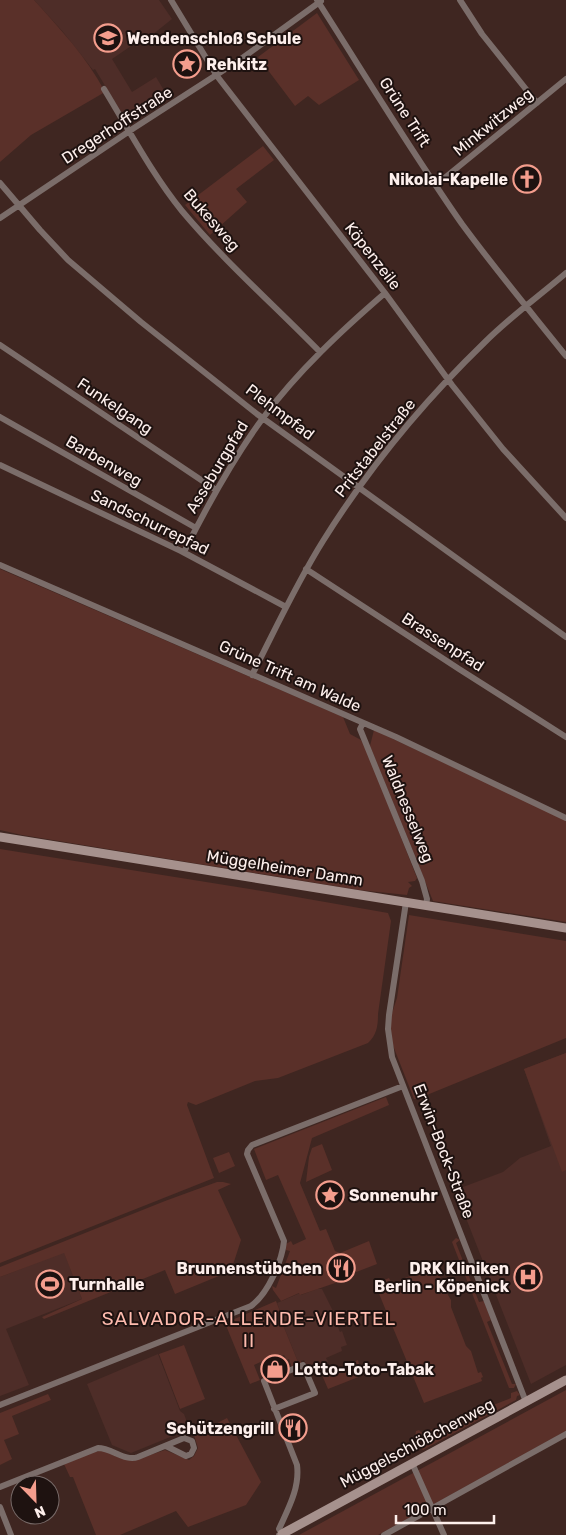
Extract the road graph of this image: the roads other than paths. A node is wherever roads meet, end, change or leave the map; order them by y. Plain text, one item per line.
1 (171, 0) edge
2 (460, 0) edge
3 (319, 1) edge
4 (217, 76) junction
5 (566, 79) edge
6 (104, 89) dead end
7 (538, 103) junction
8 (130, 132) junction
9 (0, 183) edge
10 (436, 185) junction
11 (19, 206) junction
12 (0, 218) edge
13 (566, 273) edge
14 (385, 293) junction
15 (526, 306) junction
16 (0, 345) edge
17 (320, 352) junction
18 (566, 356) edge
19 (448, 379) junction
20 (0, 417) edge
21 (263, 417) junction
22 (0, 465) edge
23 (360, 488) junction
24 (216, 490) junction
25 (566, 518) edge
26 (196, 528) junction
27 (184, 552) junction
28 (0, 565) edge
29 (306, 569) junction
30 (286, 607) junction
31 (566, 637) edge
32 (252, 675) junction
33 (363, 723) junction
34 (566, 737) edge
35 (566, 818) edge
36 (0, 837) edge
37 (406, 902) junction
38 (426, 906) junction
39 (566, 928) edge
40 (403, 1086) junction
41 (566, 1380) edge
42 (526, 1402) junction
43 (0, 1406) edge
44 (274, 1409) junction
45 (566, 1434) edge
46 (166, 1446) dead end
47 (412, 1463) junction
48 (0, 1488) edge
49 (0, 1507) edge
50 (434, 1508) junction
51 (280, 1534) edge
52 (11, 1535) edge
53 (384, 1535) edge
54 (444, 1535) edge

1 - 4 street, Köpenzeile
2 - 7 street
3 - 4 street, Dregerhoffstraße
3 - 10 street, Grüne Trift
4 - 8 street, Dregerhoffstraße
4 - 14 street, Köpenzeile
5 - 7 street, Minkwitzweg
6 - 8 street, Bukesweg
7 - 10 street, Minkwitzweg
8 - 11 street, Dregerhoffstraße
8 - 17 street, Bukesweg
9 - 11 street, Plehmpfad
10 - 15 street, Grüne Trift
11 - 12 street, Dregerhoffstraße
11 - 21 street, Plehmpfad
13 - 15 street, Pritstabelstraße
14 - 17 street, Asseburgpfad
14 - 19 street, Köpenzeile
15 - 18 street, Grüne Trift
15 - 19 street, Pritstabelstraße
16 - 24 street, Funkelgang
17 - 21 street, Asseburgpfad
19 - 23 street, Pritstabelstraße
19 - 25 street, Köpenzeile
20 - 26 street, Barbenweg
21 - 23 street, Plehmpfad
21 - 24 street, Asseburgpfad
22 - 27 street, Sandschurrepfad
23 - 29 street, Pritstabelstraße
23 - 31 street, Plehmpfad
24 - 26 street, Asseburgpfad
26 - 27 street, Asseburgpfad
27 - 30 street, Sandschurrepfad
28 - 32 street, Grüne Trift am Walde
29 - 30 street, Pritstabelstraße
29 - 34 street, Brassenpfad
30 - 32 street, Pritstabelstraße
32 - 33 street, Grüne Trift am Walde
33 - 35 street, Grüne Trift am Walde
33 - 38 street, Waldnesselweg
36 - 37 main road, Müggelheimer Damm
37 - 38 main road, Müggelheimer Damm
37 - 40 street, Erwin-Bock-Straße
38 - 39 main road, Müggelheimer Damm
40 - 42 street, Erwin-Bock-Straße
40 - 43 street
41 - 42 main road, Müggelschlößchenweg
42 - 47 main road, Müggelschlößchenweg
44 - 44 street, Müggelschlößchenweg
44 - 51 street, Müggelschlößchenweg
45 - 50 street
46 - 48 street
47 - 50 street
47 - 51 main road, Müggelschlößchenweg
49 - 52 street
50 - 53 street
50 - 54 street

